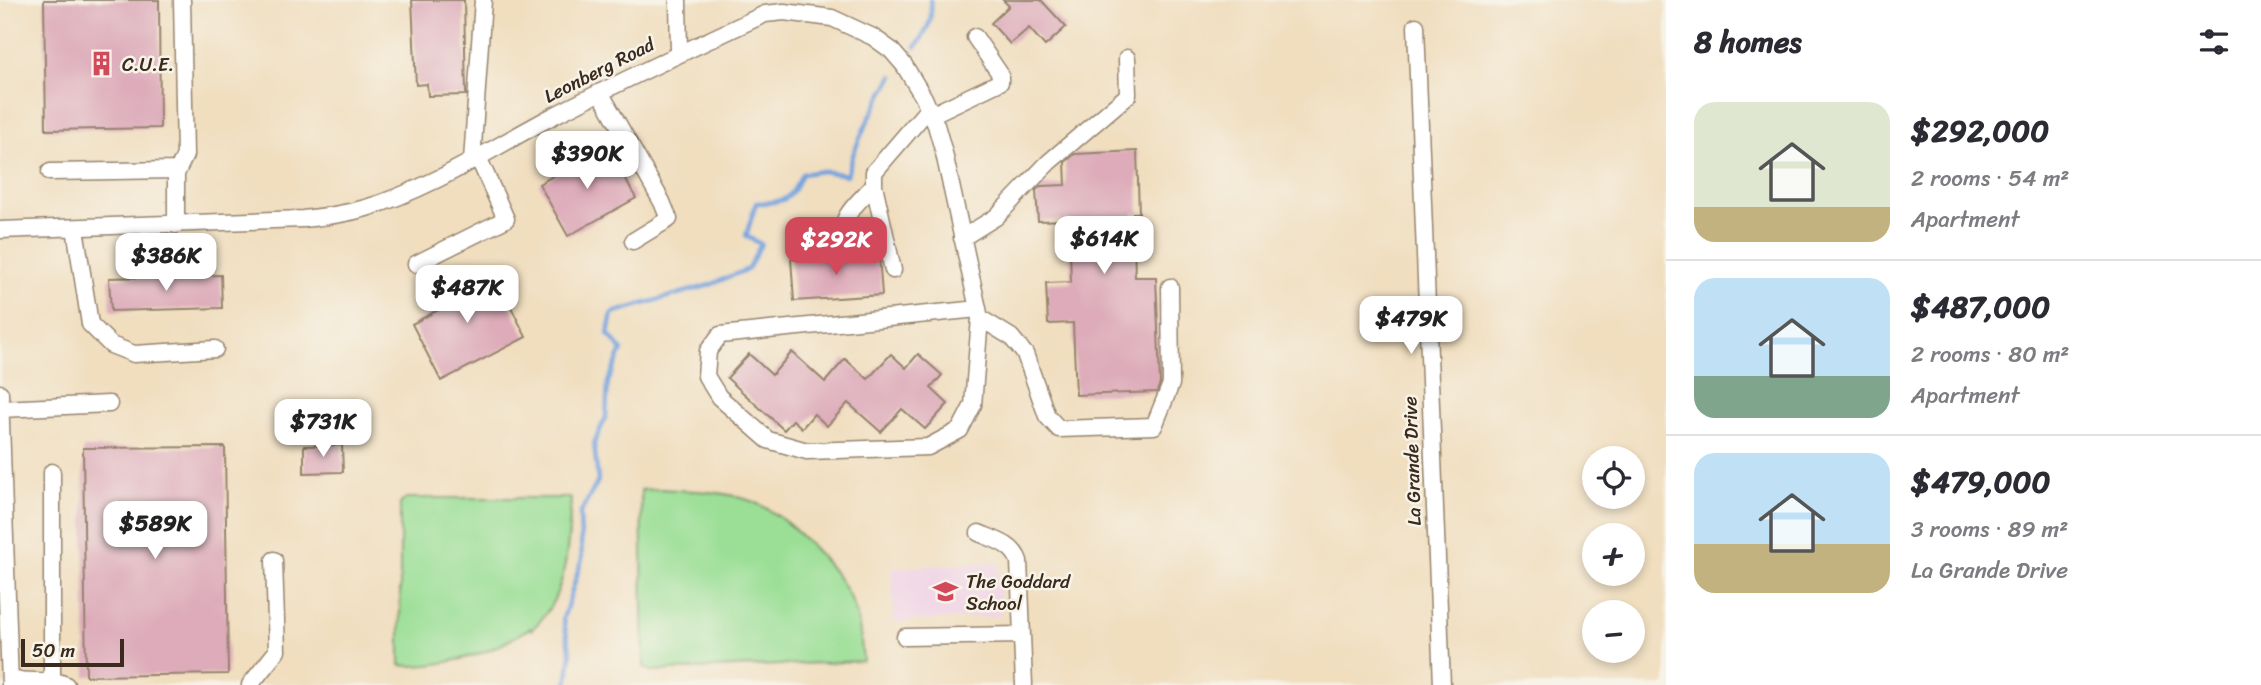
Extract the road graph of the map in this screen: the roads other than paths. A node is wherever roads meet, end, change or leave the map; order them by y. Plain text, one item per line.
1 (182, 0) edge
2 (483, 0) edge
3 (678, 0) edge
4 (1416, 26) dead end
5 (975, 37) dead end
6 (679, 53) junction
7 (1127, 58) dead end
8 (600, 92) junction
9 (930, 111) junction
10 (475, 159) junction
11 (177, 170) junction
12 (50, 172) dead end
13 (874, 185) junction
14 (176, 225) junction
15 (75, 228) junction
16 (0, 230) edge
17 (962, 238) junction
18 (633, 241) dead end
19 (840, 245) dead end
20 (416, 264) dead end
21 (893, 270) dead end
22 (1170, 287) dead end
23 (979, 314) junction
24 (215, 349) dead end
25 (0, 393) edge
26 (109, 404) dead end
27 (1, 409) edge
28 (52, 472) dead end
29 (2, 485) edge
30 (979, 533) dead end
31 (3, 554) edge
32 (274, 560) dead end
33 (1022, 635) junction
34 (905, 637) dead end
35 (10, 682) edge
36 (59, 683) edge
37 (250, 685) edge
38 (1024, 685) edge
39 (1442, 685) edge

1 - 11 street
2 - 10 street
3 - 6 street
4 - 39 street, La Grande Drive
5 - 9 street
6 - 8 street, Leonberg Road
6 - 9 street, Leonberg Road
7 - 17 street
8 - 10 street, Leonberg Road
8 - 18 street
9 - 13 street
9 - 17 street, Leonberg Road
10 - 14 street, Leonberg Road
10 - 20 street
11 - 12 street
11 - 14 street
13 - 19 street
13 - 21 street
14 - 15 street, Leonberg Road
15 - 16 street, Leonberg Road
15 - 24 street
17 - 23 street, Leonberg Road
22 - 23 street
23 - 23 street, Leonberg Road
25 - 27 street
26 - 27 street
27 - 29 street
28 - 36 street
29 - 31 street
30 - 33 street
31 - 35 street
32 - 37 street
33 - 34 street
33 - 38 street
35 - 36 street

